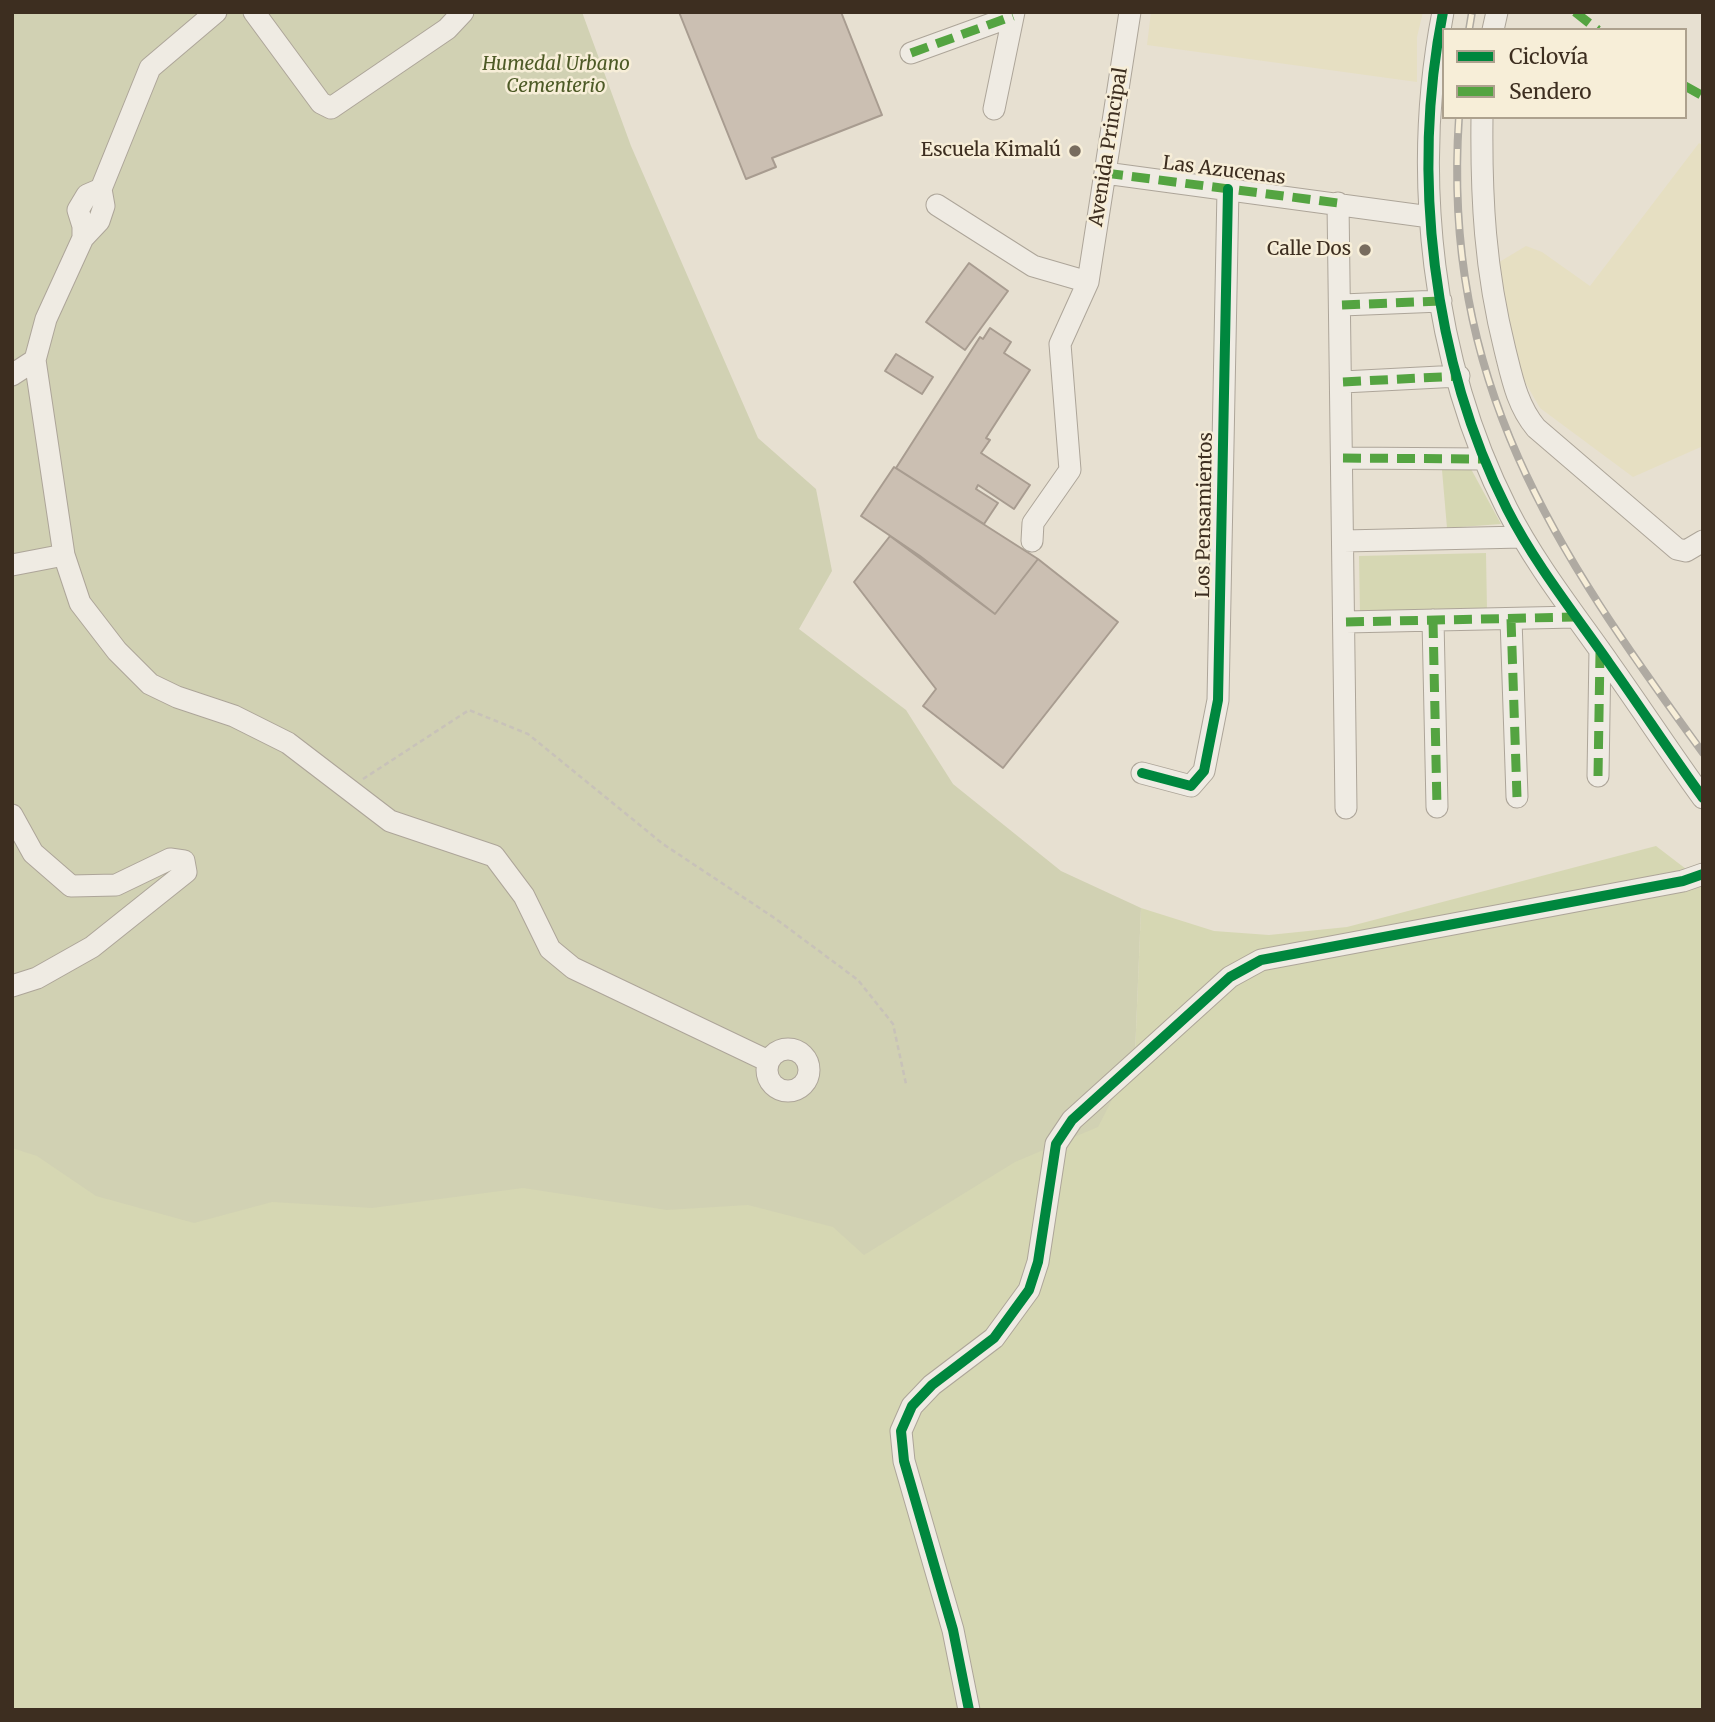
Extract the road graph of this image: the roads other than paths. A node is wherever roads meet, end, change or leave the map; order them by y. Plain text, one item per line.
1 (216, 12) edge
2 (254, 12) edge
3 (463, 12) edge
4 (1130, 12) edge
5 (1443, 12) edge
6 (1014, 14) edge
7 (911, 53) dead end
8 (994, 109) dead end
9 (1482, 119) edge
10 (1105, 173) junction
11 (1228, 189) junction
12 (1338, 203) junction
13 (937, 205) dead end
14 (1430, 217) junction
15 (1088, 282) junction
16 (1441, 301) junction
17 (1342, 305) junction
18 (35, 360) junction
19 (12, 375) edge
20 (1459, 376) junction
21 (1343, 382) junction
22 (1343, 458) junction
23 (1484, 459) junction
24 (1522, 537) junction
25 (1032, 541) dead end
26 (1344, 541) junction
27 (1703, 541) edge
28 (64, 555) junction
29 (12, 565) edge
30 (1575, 617) junction
31 (1511, 618) junction
32 (1433, 620) junction
33 (1346, 622) junction
34 (1600, 650) junction
35 (1142, 773) dead end
36 (1598, 776) dead end
37 (1517, 797) dead end
38 (1703, 799) edge
39 (1437, 807) dead end
40 (1346, 808) dead end
41 (12, 815) edge
42 (1703, 874) edge
43 (12, 986) edge
44 (768, 1061) dead end
45 (970, 1710) edge

1 - 18 street
2 - 3 street
4 - 10 street, Avenida Principal
5 - 14 street
6 - 7 street
6 - 8 street
9 - 27 street
10 - 11 street, Las Azucenas
10 - 15 street, Avenida Principal
11 - 12 street, Las Azucenas
11 - 35 street, Los Pensamientos
12 - 14 street, Las Azucenas
12 - 17 street
13 - 15 street
14 - 16 street
15 - 25 street, Avenida Principal
16 - 17 street
16 - 20 street
17 - 21 street
18 - 19 street
18 - 28 street
20 - 21 street
20 - 23 street
21 - 22 street
22 - 23 street
22 - 26 street
23 - 24 street
24 - 26 street
24 - 30 street
26 - 33 street
28 - 29 street
28 - 44 street
30 - 31 street
30 - 34 street
31 - 32 street
31 - 37 street
32 - 33 street
32 - 39 street
33 - 40 street
34 - 36 street
34 - 38 street
41 - 43 street
42 - 45 street

